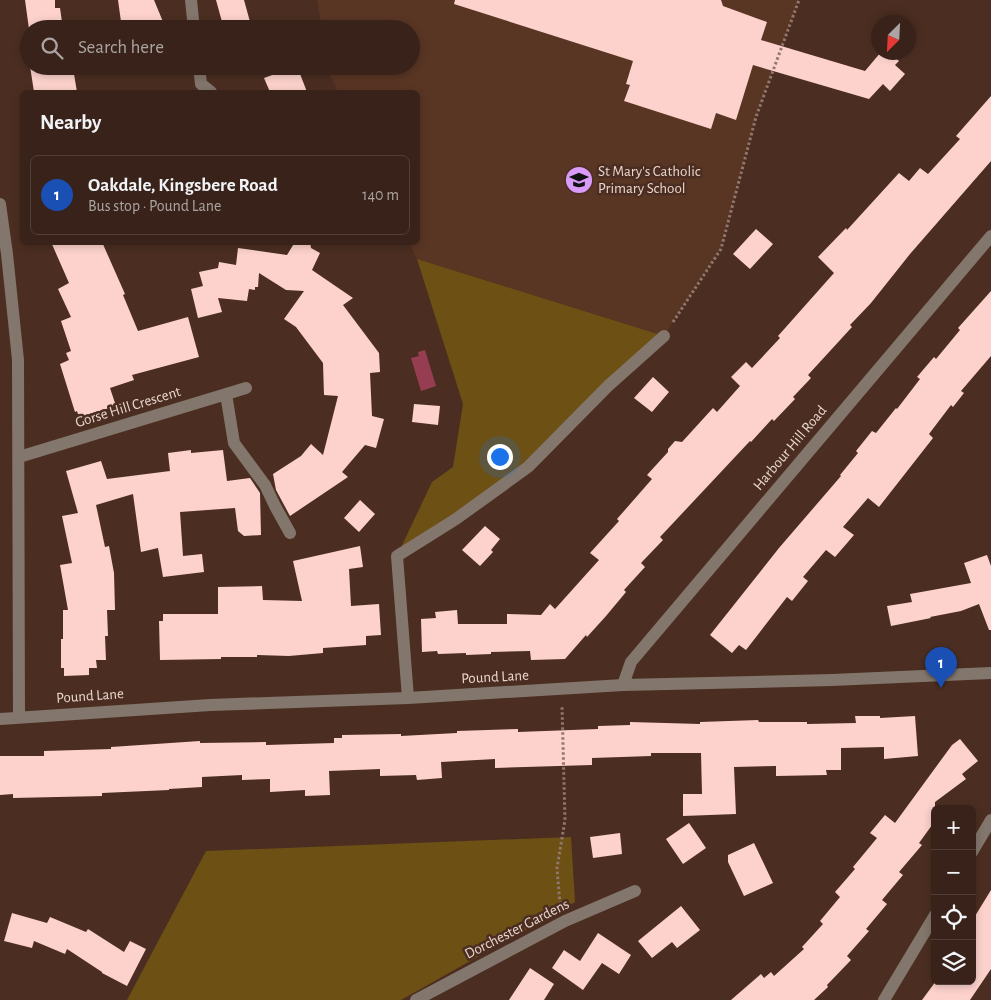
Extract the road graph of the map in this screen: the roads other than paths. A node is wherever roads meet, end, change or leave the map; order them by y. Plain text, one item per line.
1 (191, 0) edge
2 (193, 20) edge
3 (200, 75) edge
4 (208, 90) edge
5 (0, 204) edge
6 (991, 236) edge
7 (664, 336) road end
8 (246, 388) dead end
9 (226, 394) junction
10 (19, 457) junction
11 (290, 533) dead end
12 (991, 673) edge
13 (623, 686) junction
14 (408, 698) junction
15 (19, 717) junction
16 (0, 719) edge
17 (991, 820) edge
18 (973, 850) edge
19 (634, 891) dead end
20 (931, 922) edge
21 (416, 1000) edge
22 (884, 1000) edge

1 - 2 street
3 - 4 street
5 - 10 street
6 - 13 street, Harbour Hill Road
7 - 14 street
8 - 9 street, Gorse Hill Crescent
9 - 10 street, Gorse Hill Crescent
9 - 11 street
10 - 15 street
12 - 13 street, Pound Lane
13 - 14 street, Pound Lane
14 - 15 street, Pound Lane
15 - 16 street, Pound Lane
17 - 18 street
19 - 21 street, Dorchester Gardens
20 - 22 street

